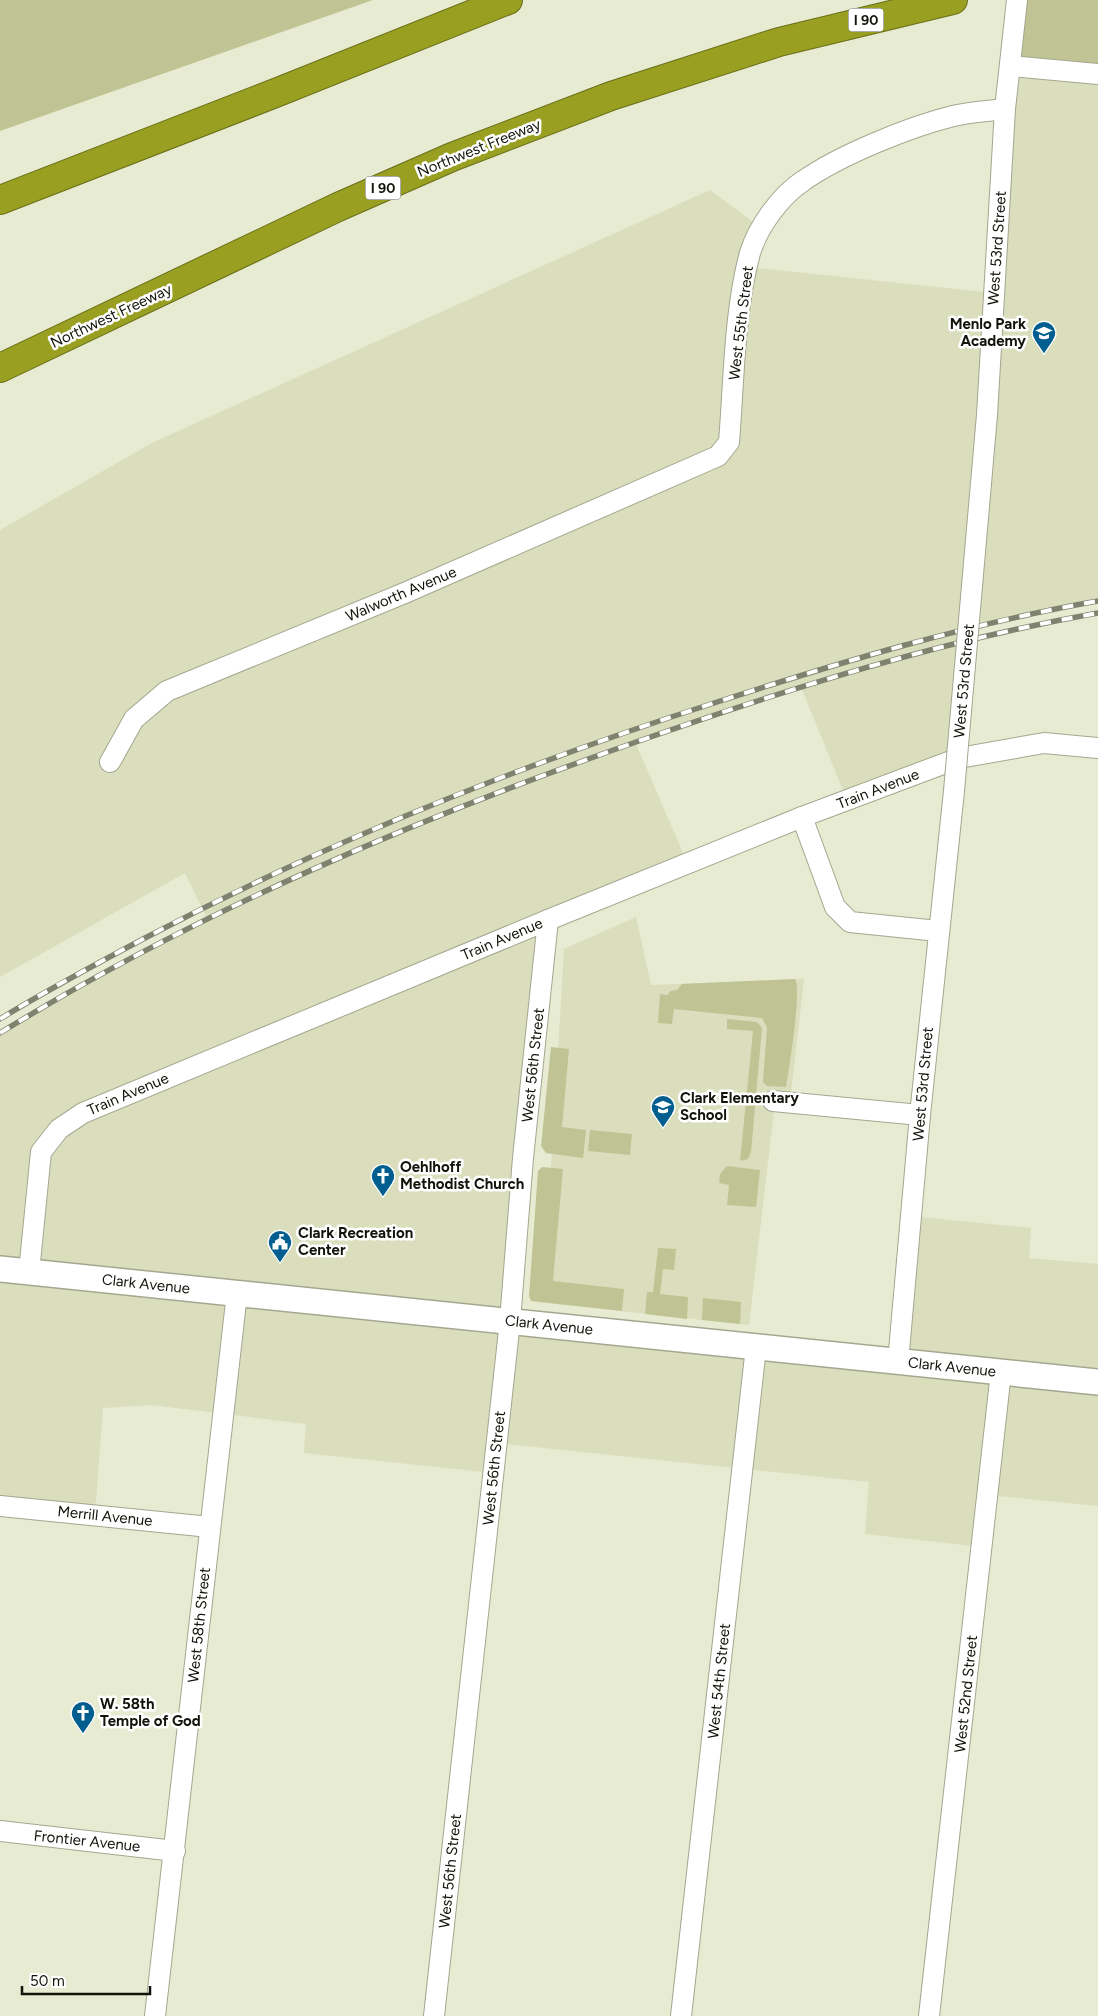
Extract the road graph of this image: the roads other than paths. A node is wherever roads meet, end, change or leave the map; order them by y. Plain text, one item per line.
1 (508, 0) edge
2 (953, 0) edge
3 (1017, 0) edge
4 (1010, 66) junction
5 (1098, 74) edge
6 (1005, 109) junction
7 (0, 200) edge
8 (0, 368) edge
9 (718, 456) joint
10 (1098, 748) edge
11 (110, 762) dead end
12 (802, 818) junction
13 (548, 920) junction
14 (938, 931) junction
15 (773, 1101) dead end
16 (920, 1115) junction
17 (0, 1269) edge
18 (29, 1272) junction
19 (237, 1293) junction
20 (510, 1321) junction
21 (756, 1347) junction
22 (898, 1362) junction
23 (1001, 1372) junction
24 (1098, 1382) edge
25 (0, 1506) edge
26 (210, 1527) junction
27 (0, 1831) edge
28 (174, 1851) junction
29 (155, 2016) edge
30 (434, 2016) edge
31 (681, 2016) edge
32 (929, 2016) edge

1 - 7 highway
2 - 8 highway, Northwest Freeway / I 90
3 - 4 street, West 53rd Street
4 - 5 street
4 - 6 street, West 53rd Street
6 - 9 street, West 55th Street
6 - 14 street, West 53rd Street, bridge
9 - 11 street, Walworth Avenue
10 - 12 street, Train Avenue
12 - 13 street, Train Avenue
12 - 14 street
13 - 18 street, Train Avenue
13 - 20 street, West 56th Street
14 - 16 street, West 53rd Street
15 - 16 street
16 - 22 street, West 53rd Street
17 - 18 street, Clark Avenue
18 - 19 street, Clark Avenue
19 - 20 street, Clark Avenue
19 - 26 street, West 58th Street
20 - 21 street, Clark Avenue
20 - 30 street, West 56th Street
21 - 22 street, Clark Avenue
21 - 31 street, West 54th Street
22 - 23 street, Clark Avenue
23 - 24 street, Clark Avenue
23 - 32 street, West 52nd Street
25 - 26 street, Merrill Avenue
26 - 28 street, West 58th Street
27 - 28 street, Frontier Avenue
28 - 29 street, West 58th Street

